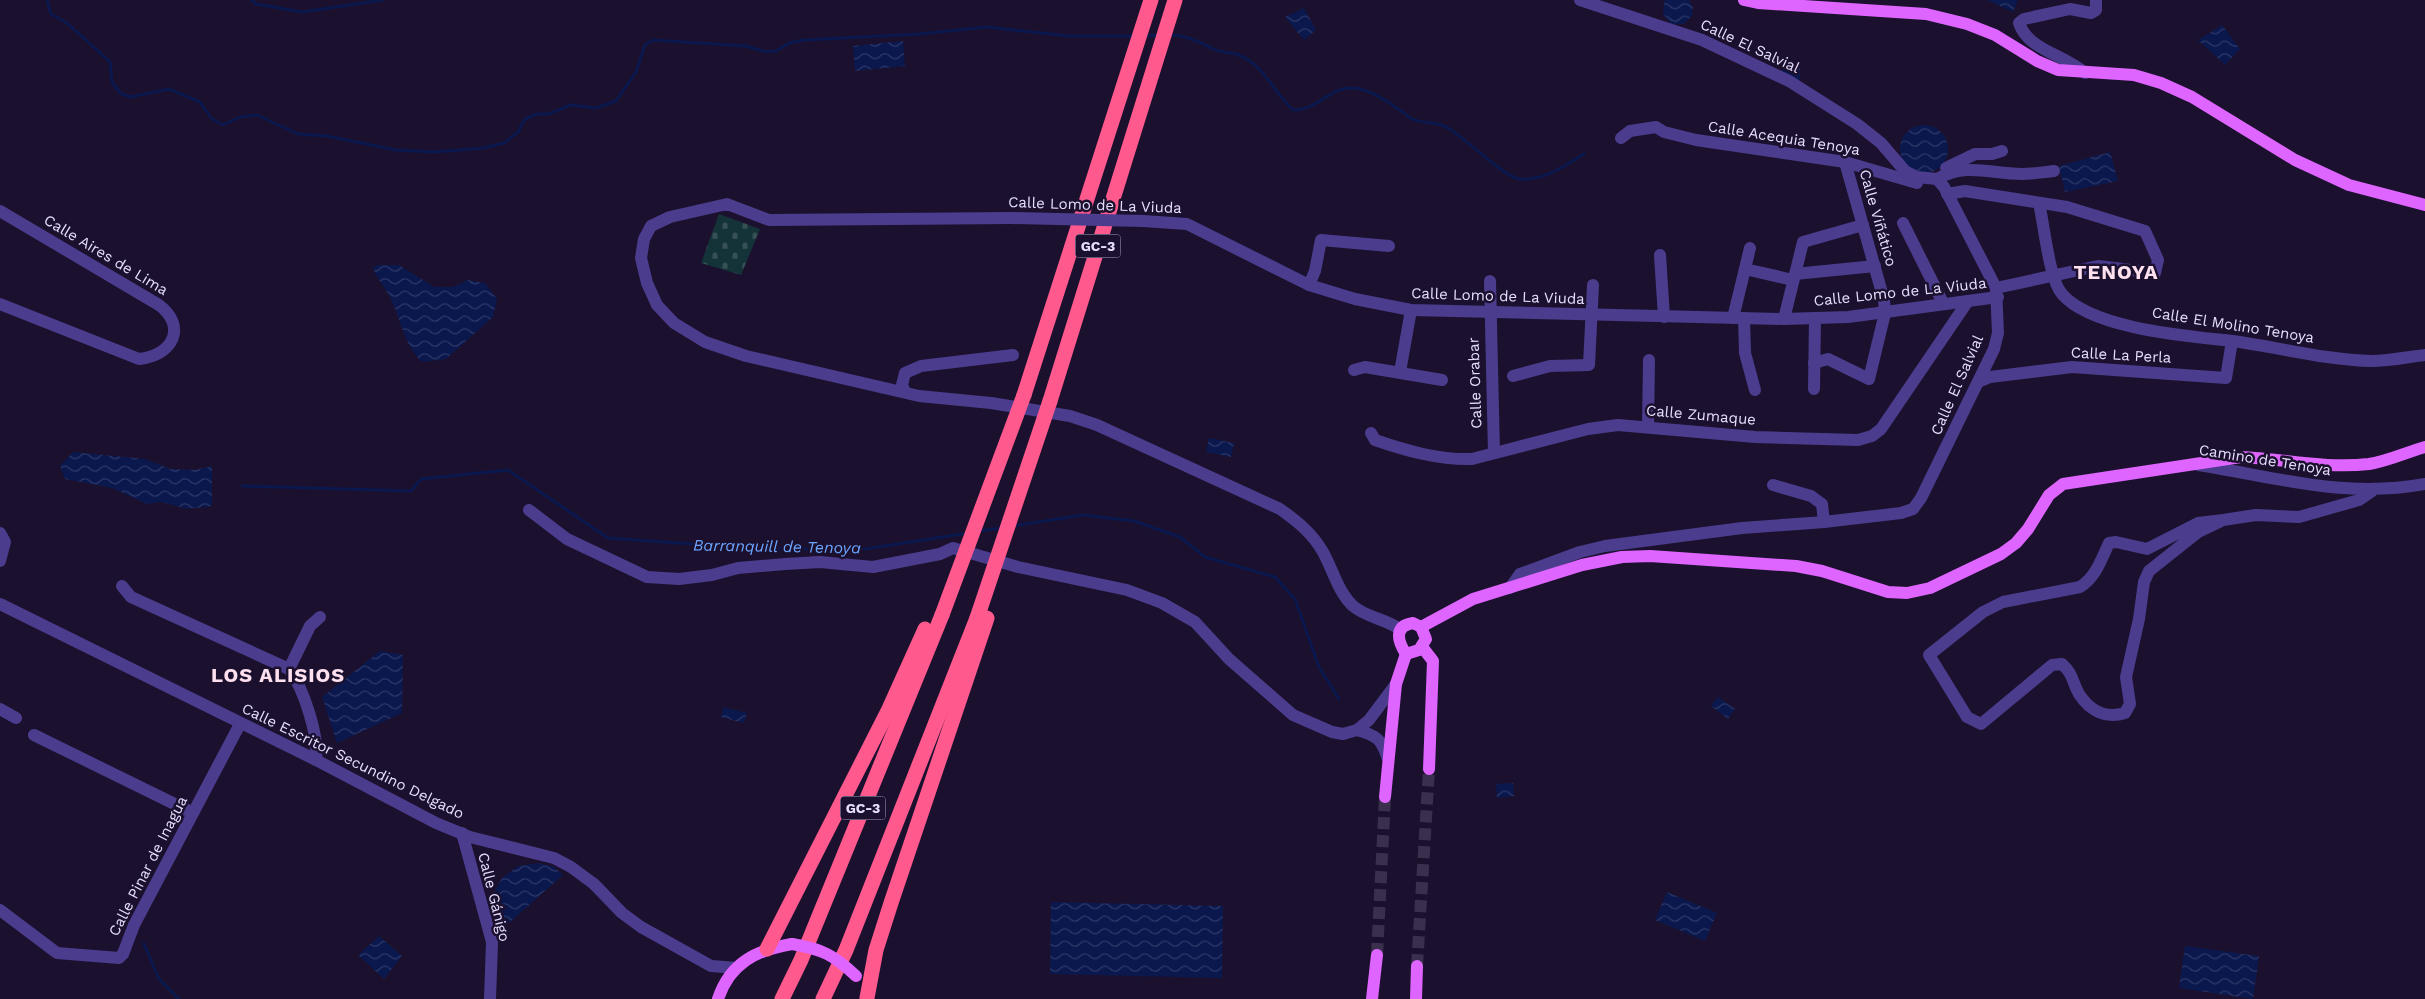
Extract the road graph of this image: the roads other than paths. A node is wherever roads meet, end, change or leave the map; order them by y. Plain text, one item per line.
1 (1151, 0) edge
2 (1175, 0) edge
3 (1580, 0) edge
4 (1744, 0) edge
5 (2096, 0) edge
6 (2085, 73) junction
7 (1621, 138) dead end
8 (2002, 150) dead end
9 (1845, 162) junction
10 (2054, 171) dead end
11 (1939, 185) junction
12 (2040, 203) junction
13 (2425, 205) edge
14 (0, 211) edge
15 (1903, 224) dead end
16 (1863, 225) junction
17 (1389, 246) dead end
18 (1750, 248) dead end
19 (1660, 255) dead end
20 (2158, 260) joint
21 (1875, 266) junction
22 (1744, 269) junction
23 (1794, 277) junction
24 (2054, 278) junction
25 (1490, 281) dead end
26 (1310, 285) junction
27 (1593, 285) dead end
28 (1997, 292) junction
29 (1968, 301) junction
30 (1943, 303) junction
31 (0, 304) edge
32 (1411, 310) junction
33 (1489, 312) junction
34 (1885, 313) junction
35 (1590, 315) junction
36 (1664, 316) junction
37 (1739, 318) junction
38 (1815, 318) junction
39 (1784, 319) junction
40 (2232, 341) junction
41 (1013, 355) dead end
42 (2425, 355) edge
43 (1649, 360) dead end
44 (1814, 363) junction
45 (1354, 370) dead end
46 (1400, 372) junction
47 (1513, 376) dead end
48 (1442, 380) dead end
49 (1978, 382) junction
50 (1814, 389) dead end
51 (1755, 390) dead end
52 (906, 392) junction
53 (1648, 427) junction
54 (1371, 433) dead end
55 (2425, 447) edge
56 (1494, 453) junction
57 (2189, 464) junction
58 (2425, 484) edge
59 (1773, 485) dead end
60 (2372, 490) junction
61 (529, 510) dead end
62 (2223, 520) junction
63 (1824, 522) junction
64 (0, 533) edge
65 (0, 561) edge
66 (122, 586) dead end
67 (1510, 588) junction
68 (0, 604) edge
69 (937, 613) junction
70 (320, 617) dead end
71 (982, 618) junction
72 (1422, 627) junction
73 (1400, 630) junction
74 (1423, 648) junction
75 (1406, 654) junction
76 (289, 669) junction
77 (1396, 684) junction
78 (0, 709) edge
79 (16, 718) dead end
80 (240, 724) junction
81 (1357, 730) junction
82 (34, 735) dead end
83 (1388, 759) junction
84 (316, 760) junction
85 (1429, 769) tunnel mouth
86 (1385, 797) tunnel mouth
87 (193, 812) junction
88 (462, 833) junction
89 (0, 910) edge
90 (768, 948) junction
91 (1377, 955) tunnel mouth
92 (711, 966) junction
93 (1417, 966) tunnel mouth
94 (737, 968) junction
95 (718, 996) edge
96 (867, 998) edge
97 (490, 999) edge
98 (782, 999) edge
99 (823, 999) edge
100 (1372, 999) edge
101 (1416, 999) edge

1 - 69 highway, GC-3, bridge
2 - 71 highway, GC-3, bridge
3 - 11 street, Calle El Salvial
4 - 6 main road
5 - 6 street
6 - 13 main road
7 - 9 street, Calle Acequia Tenoya
8 - 11 street
9 - 11 street, Calle Acequia Tenoya
9 - 16 street, Calle Viñático
10 - 11 street
11 - 12 street, Calle Acequia Tenoya
11 - 28 street, Calle El Salvial
12 - 20 street, Calle Acequia Tenoya
12 - 24 street
14 - 31 street, Calle Aires de Lima
15 - 30 street
16 - 21 street, Calle Viñático
16 - 23 street
17 - 26 street
18 - 22 street
19 - 36 street
20 - 24 street, Calle Lomo de La Viuda
21 - 23 street
21 - 34 street, Calle Viñático
22 - 23 street
22 - 37 street
23 - 39 street
24 - 28 street, Calle Lomo de La Viuda
24 - 40 street, Calle El Molino Tenoya
25 - 33 street, Calle Orabar
26 - 32 street, Calle Lomo de La Viuda
26 - 52 street, Calle Lomo de La Viuda, bridge
27 - 35 street
28 - 29 street, Calle Lomo de La Viuda
28 - 49 street, Calle El Salvial
29 - 30 street, Calle Lomo de La Viuda
29 - 53 street, Calle Zumaque
30 - 34 street, Calle Lomo de La Viuda
32 - 33 street, Calle Lomo de La Viuda
32 - 46 street
33 - 35 street, Calle Lomo de La Viuda
33 - 56 street, Calle Orabar
34 - 38 street, Calle Lomo de La Viuda
34 - 44 street
35 - 36 street, Calle Lomo de La Viuda
35 - 47 street
36 - 37 street, Calle Lomo de La Viuda
37 - 39 street, Calle Lomo de La Viuda
37 - 51 street
38 - 39 street, Calle Lomo de La Viuda
38 - 44 street
40 - 42 street, Calle El Molino Tenoya
40 - 49 street, Calle La Perla
41 - 52 street
43 - 53 street
44 - 50 street
45 - 46 street
46 - 48 street
49 - 63 street, Calle El Salvial
52 - 73 street
53 - 56 street, Calle Zumaque
54 - 56 street, Calle Zumaque
55 - 57 main road
57 - 60 street, Camino de Tenoya
57 - 67 main road
58 - 60 street, Camino de Tenoya
59 - 63 street
60 - 62 street
61 - 81 street
62 - 62 street
63 - 67 street, Calle El Salvial
64 - 65 street
66 - 76 street
67 - 72 main road
68 - 80 street, Calle Escritor Secundino Delgado
69 - 90 highway
69 - 98 highway, GC-3
70 - 76 street
71 - 96 highway
71 - 99 highway, GC-3
72 - 73 main road
72 - 74 main road
73 - 75 main road
74 - 75 main road
74 - 85 main road
75 - 77 main road
76 - 84 street
77 - 81 street
77 - 83 main road
78 - 79 street
80 - 84 street, Calle Escritor Secundino Delgado
80 - 87 street, Calle Pinar de Inagua
81 - 83 street
82 - 87 street
83 - 86 main road
84 - 88 street, Calle Escritor Secundino Delgado
87 - 89 street, Calle Pinar de Inagua
88 - 92 street, Calle Escritor Secundino Delgado
88 - 97 street, Calle Gánigo
90 - 94 main road
90 - 96 main road, bridge
91 - 100 main road
92 - 94 street, Calle Escritor Secundino Delgado
92 - 95 street
93 - 101 main road
94 - 95 main road

